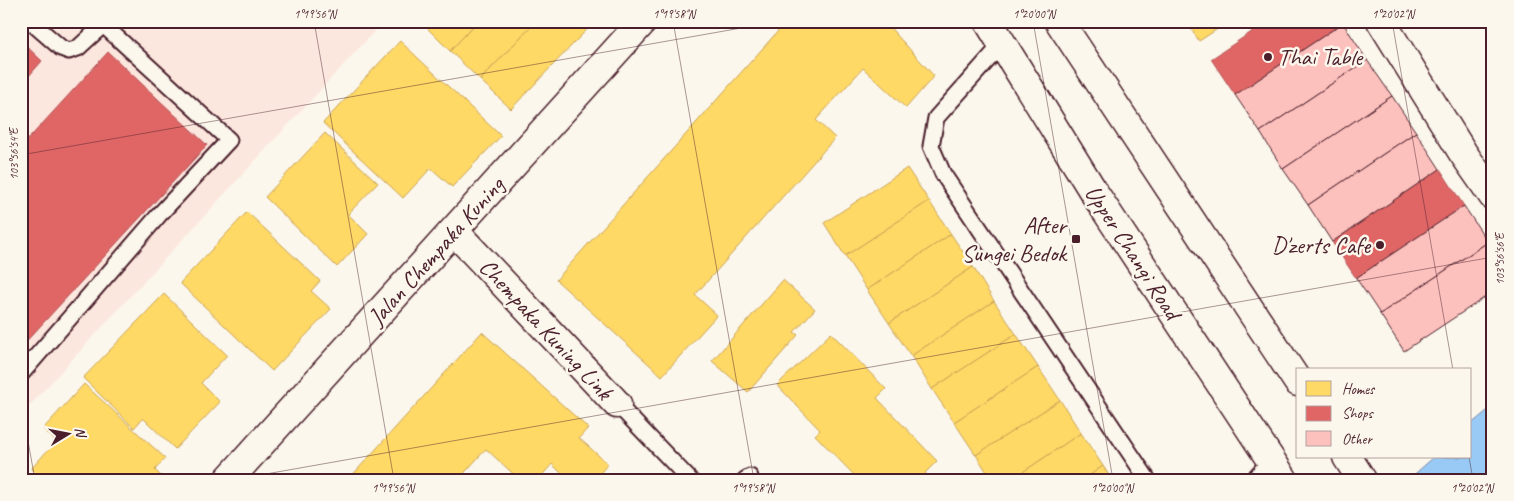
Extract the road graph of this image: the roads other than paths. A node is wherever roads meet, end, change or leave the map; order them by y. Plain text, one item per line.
1 (30, 21) edge
2 (643, 21) edge
3 (988, 21) edge
4 (1059, 21) edge
5 (1381, 21) edge
6 (101, 23) edge
7 (1002, 44) junction
8 (1493, 196) edge
9 (454, 231) junction
10 (21, 374) edge
11 (1296, 379) edge
12 (617, 404) joint
13 (1348, 458) edge
14 (1269, 473) edge
15 (228, 480) edge
16 (690, 480) edge
17 (1148, 480) edge
18 (1362, 480) edge

1 - 6 lane
2 - 9 street, Jalan Chempaka Kuning
3 - 7 street, Upper Changi Road
4 - 11 street
5 - 8 street
6 - 10 lane
7 - 14 street, Upper Changi Road
7 - 17 lane
9 - 12 street, Chempaka Kuning Link
9 - 15 street, Jalan Chempaka Kuning
12 - 16 lane
13 - 18 street

